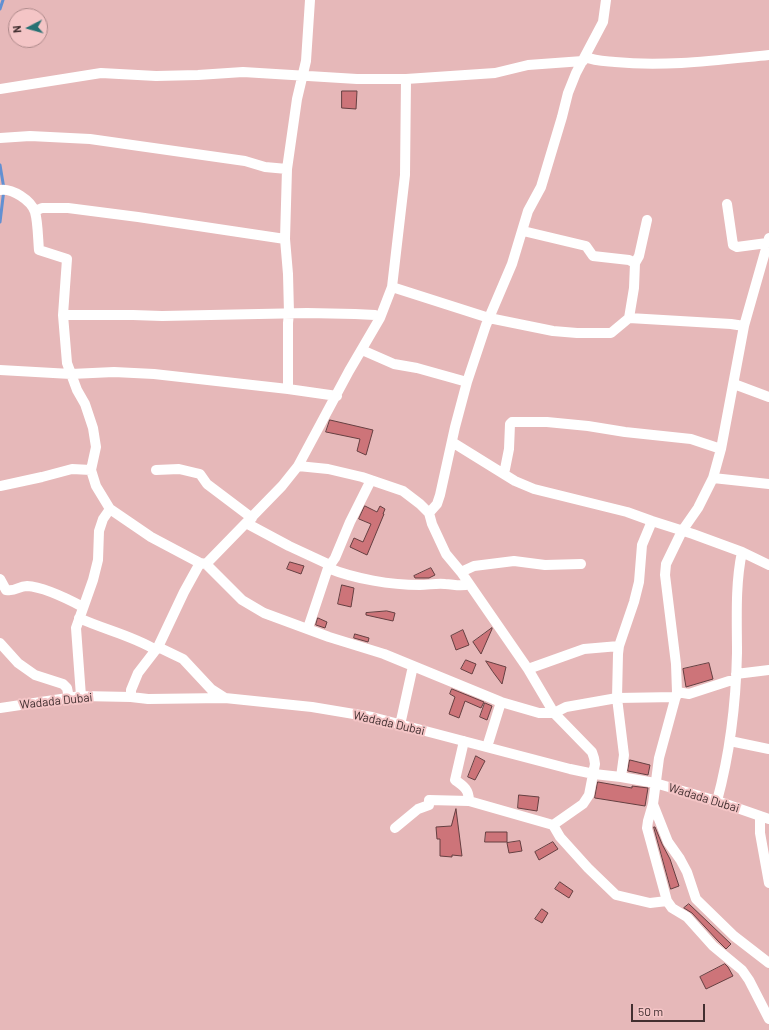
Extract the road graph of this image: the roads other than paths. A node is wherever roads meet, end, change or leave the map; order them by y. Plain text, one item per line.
1 (310, 0) edge
2 (606, 0) edge
3 (769, 54) edge
4 (584, 59) junction
5 (302, 75) junction
6 (406, 79) junction
7 (0, 89) edge
8 (0, 138) edge
9 (287, 169) junction
10 (0, 190) edge
11 (727, 204) dead end
12 (35, 211) junction
13 (647, 220) dead end
14 (522, 232) junction
15 (285, 239) junction
16 (768, 240) edge
17 (635, 263) junction
18 (392, 287) junction
19 (289, 313) junction
20 (63, 315) junction
21 (380, 318) junction
22 (489, 318) junction
23 (629, 318) junction
24 (744, 326) junction
25 (362, 350) junction
26 (0, 370) edge
27 (70, 374) junction
28 (467, 382) junction
29 (734, 384) junction
30 (288, 389) junction
31 (337, 396) junction
32 (769, 397) edge
33 (452, 442) junction
34 (721, 449) junction
35 (298, 466) junction
36 (91, 470) junction
37 (156, 470) dead end
38 (504, 474) junction
39 (713, 478) junction
40 (371, 480) junction
41 (769, 484) edge
42 (0, 486) edge
43 (110, 509) junction
44 (429, 513) junction
45 (249, 521) junction
46 (652, 522) junction
47 (682, 531) junction
48 (742, 552) junction
49 (203, 564) junction
50 (581, 564) dead end
51 (769, 565) edge
52 (329, 567) junction
53 (461, 572) junction
54 (0, 579) edge
55 (469, 584) junction
56 (83, 607) junction
57 (79, 618) junction
58 (308, 628) junction
59 (0, 643) edge
60 (618, 646) junction
61 (157, 649) junction
62 (413, 666) junction
63 (528, 669) junction
64 (769, 670) edge
65 (735, 677) junction
66 (676, 694) junction
67 (81, 696) junction
68 (131, 697) junction
69 (69, 698) junction
70 (225, 698) junction
71 (617, 698) junction
72 (501, 702) junction
73 (0, 708) edge
74 (554, 713) junction
75 (400, 725) junction
76 (464, 741) junction
77 (730, 741) junction
78 (487, 746) junction
79 (769, 749) edge
80 (594, 774) junction
81 (621, 776) junction
82 (655, 783) junction
83 (469, 801) junction
84 (717, 801) junction
85 (653, 804) junction
86 (764, 817) edge
87 (553, 825) junction
88 (395, 828) dead end
89 (769, 883) edge
90 (667, 901) junction
91 (769, 963) edge
92 (769, 1019) edge

1 - 5 street
2 - 4 street
3 - 4 street
4 - 6 street
4 - 14 street
5 - 6 street
5 - 7 street
5 - 9 street
6 - 18 street
8 - 9 street
9 - 15 street
10 - 12 street
11 - 16 street
12 - 15 street
12 - 20 street
13 - 17 street
14 - 17 street
14 - 22 street
15 - 19 street
16 - 24 street
17 - 23 street
18 - 21 street
18 - 22 street
19 - 20 street
19 - 21 street
19 - 30 street
20 - 27 street
21 - 25 street
22 - 23 street
22 - 28 street
23 - 24 street
24 - 29 street
25 - 28 street
25 - 31 street
26 - 27 street
27 - 30 street
27 - 36 street
28 - 33 street
29 - 32 street
29 - 34 street
30 - 31 street
31 - 35 street
33 - 38 street
33 - 44 street
34 - 38 street
34 - 39 street
35 - 40 street
35 - 45 street
36 - 42 street
36 - 43 street
37 - 45 street
38 - 46 street
39 - 41 street
39 - 47 street
40 - 44 street
40 - 52 street
43 - 49 street
43 - 56 street
44 - 53 street
45 - 49 street
45 - 52 street
46 - 47 street
46 - 60 street
47 - 48 street
47 - 66 street
48 - 51 street
48 - 65 street
49 - 58 street
49 - 61 street
50 - 53 street
52 - 55 street
52 - 58 street
53 - 55 street
54 - 56 street
55 - 63 street
56 - 57 street
57 - 61 street
57 - 67 street
58 - 62 street
59 - 69 street
60 - 63 street
60 - 71 street
61 - 68 street
61 - 70 street
62 - 72 street
62 - 75 street
63 - 74 street
64 - 65 street
65 - 66 street
65 - 77 street
66 - 71 street
66 - 82 street
67 - 68 street, Wadada Dubai
67 - 69 street, Wadada Dubai
68 - 70 street, Wadada Dubai
69 - 73 street, Wadada Dubai
70 - 75 street, Wadada Dubai
71 - 74 street
71 - 81 street
72 - 74 street
72 - 78 street
74 - 80 street
75 - 76 street, Wadada Dubai
76 - 78 street, Wadada Dubai
76 - 83 street
77 - 79 street
77 - 84 street
78 - 80 street, Wadada Dubai
80 - 81 street, Wadada Dubai
80 - 87 street
81 - 82 street, Wadada Dubai
82 - 84 street, Wadada Dubai
82 - 85 street
83 - 87 street
83 - 88 street
84 - 86 street, Wadada Dubai
85 - 90 street
85 - 91 street
86 - 89 street
87 - 90 street
90 - 92 street

